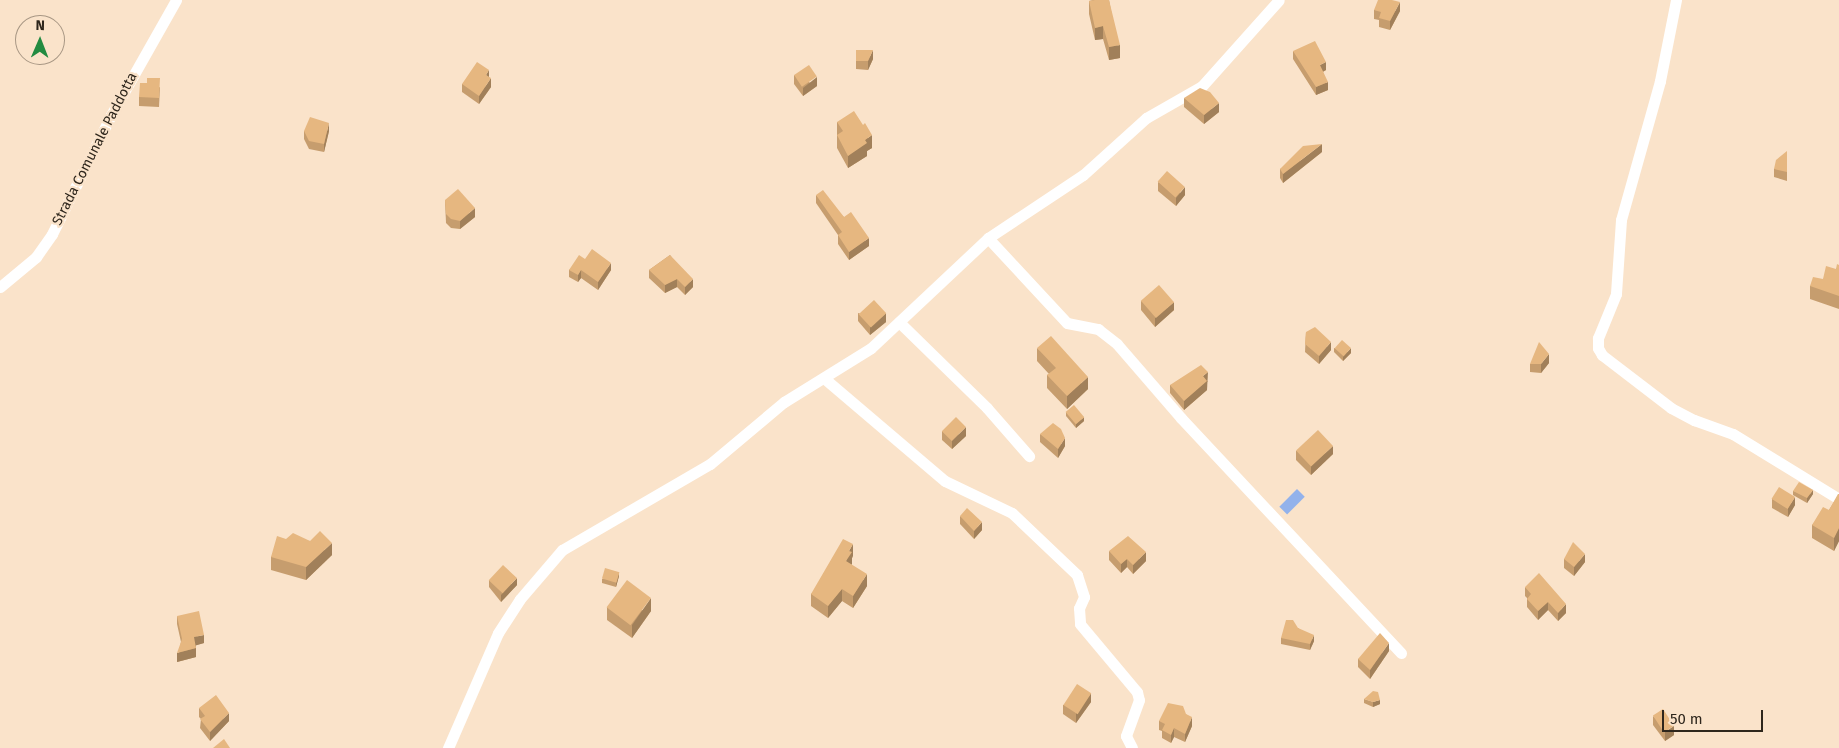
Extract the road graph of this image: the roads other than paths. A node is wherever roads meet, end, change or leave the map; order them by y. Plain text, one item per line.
1 (176, 0) edge
2 (1279, 0) edge
3 (1676, 0) edge
4 (988, 238) junction
5 (0, 287) edge
6 (898, 322) junction
7 (825, 378) junction
8 (1029, 456) dead end
9 (1839, 499) edge
10 (1401, 652) dead end
11 (448, 748) edge
12 (1132, 748) edge

1 - 5 street, Strada Comunale Paddotta
2 - 4 street
3 - 9 street
4 - 6 street
4 - 10 street
6 - 7 street
6 - 8 street
7 - 11 street
7 - 12 street

